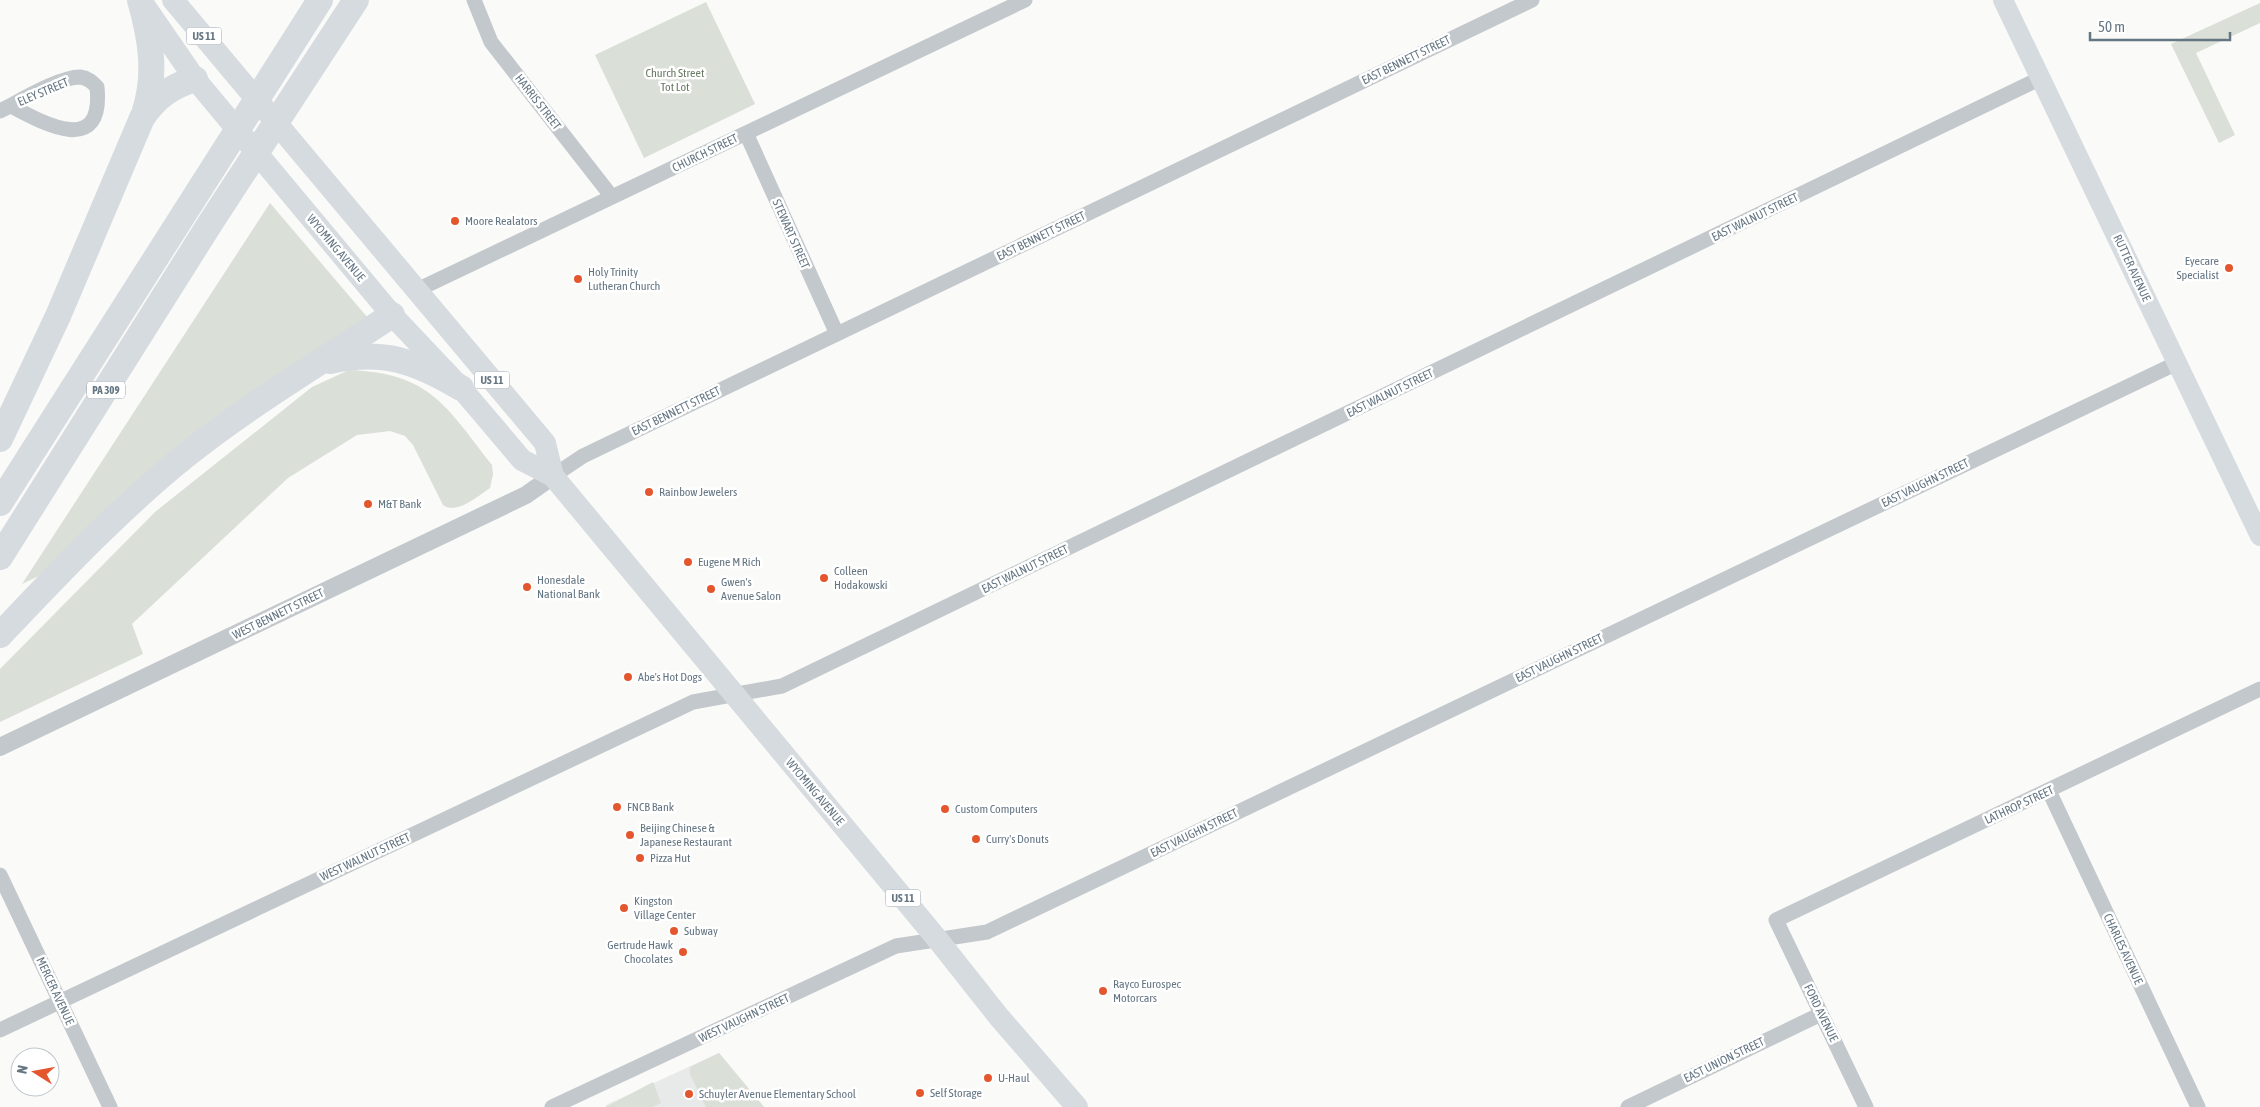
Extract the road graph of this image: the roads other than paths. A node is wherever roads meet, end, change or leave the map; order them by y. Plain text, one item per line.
1 (140, 0) edge
2 (172, 0) edge
3 (320, 0) edge
4 (356, 0) edge
5 (474, 0) edge
6 (1025, 0) edge
7 (1532, 0) edge
8 (2003, 0) edge
9 (236, 73) junction
10 (2041, 78) junction
11 (196, 79) junction
12 (6, 108) edge
13 (142, 118) junction
14 (746, 133) junction
15 (612, 197) junction
16 (417, 290) junction
17 (392, 315) junction
18 (837, 334) junction
19 (2177, 363) junction
20 (319, 364) junction
21 (461, 388) junction
22 (0, 438) edge
23 (553, 476) junction
24 (0, 503) edge
25 (2260, 536) edge
26 (0, 557) edge
27 (0, 635) edge
28 (2260, 689) edge
29 (734, 695) junction
30 (0, 747) edge
31 (2049, 791) junction
32 (0, 875) edge
33 (1776, 920) joint
34 (938, 940) junction
35 (60, 1002) junction
36 (1821, 1014) junction
37 (0, 1030) edge
38 (582, 1101) edge
39 (110, 1107) edge
40 (552, 1107) edge
41 (1077, 1107) edge
42 (1628, 1107) edge
43 (1866, 1107) edge
44 (2198, 1107) edge

1 - 11 main road, WYOMING AVENUE / US 11
1 - 13 highway
2 - 9 main road, WYOMING AVENUE / US 11
3 - 24 highway, PA 309
4 - 26 highway, PA 309
5 - 15 street, HARRIS STREET
6 - 14 street, CHURCH STREET
7 - 18 street, EAST BENNETT STREET
8 - 10 main road, RUTTER AVENUE
9 - 11 main road
9 - 16 main road, WYOMING AVENUE / US 11
10 - 19 main road, RUTTER AVENUE
10 - 29 street, EAST WALNUT STREET
11 - 13 highway
11 - 17 main road, WYOMING AVENUE / US 11
12 - 12 street, ELEY STREET
13 - 22 highway
14 - 15 street, CHURCH STREET
14 - 18 street, STEWART STREET
15 - 16 street, CHURCH STREET
16 - 17 main road, CHURCH STREET
16 - 23 main road, WYOMING AVENUE / US 11
17 - 20 highway
17 - 21 main road, WYOMING AVENUE / US 11
18 - 23 street, EAST BENNETT STREET
19 - 25 main road, RUTTER AVENUE
19 - 34 street, EAST VAUGHN STREET
20 - 21 highway
20 - 27 highway
21 - 23 main road, WYOMING AVENUE / US 11
23 - 29 main road, WYOMING AVENUE / US 11
23 - 30 street, WEST BENNETT STREET
28 - 31 street, LATHROP STREET
29 - 34 main road, WYOMING AVENUE / US 11
29 - 35 street, WEST WALNUT STREET
31 - 33 street, LATHROP STREET
31 - 44 street, CHARLES AVENUE
32 - 35 street, MERCER AVENUE
33 - 36 street, FORD AVENUE
34 - 38 street, WEST VAUGHN STREET
34 - 41 main road, WYOMING AVENUE / US 11
35 - 37 street, WEST WALNUT STREET
35 - 39 street, MERCER AVENUE
36 - 42 street, EAST UNION STREET
36 - 43 street, FORD AVENUE
38 - 40 street, WEST VAUGHN STREET

